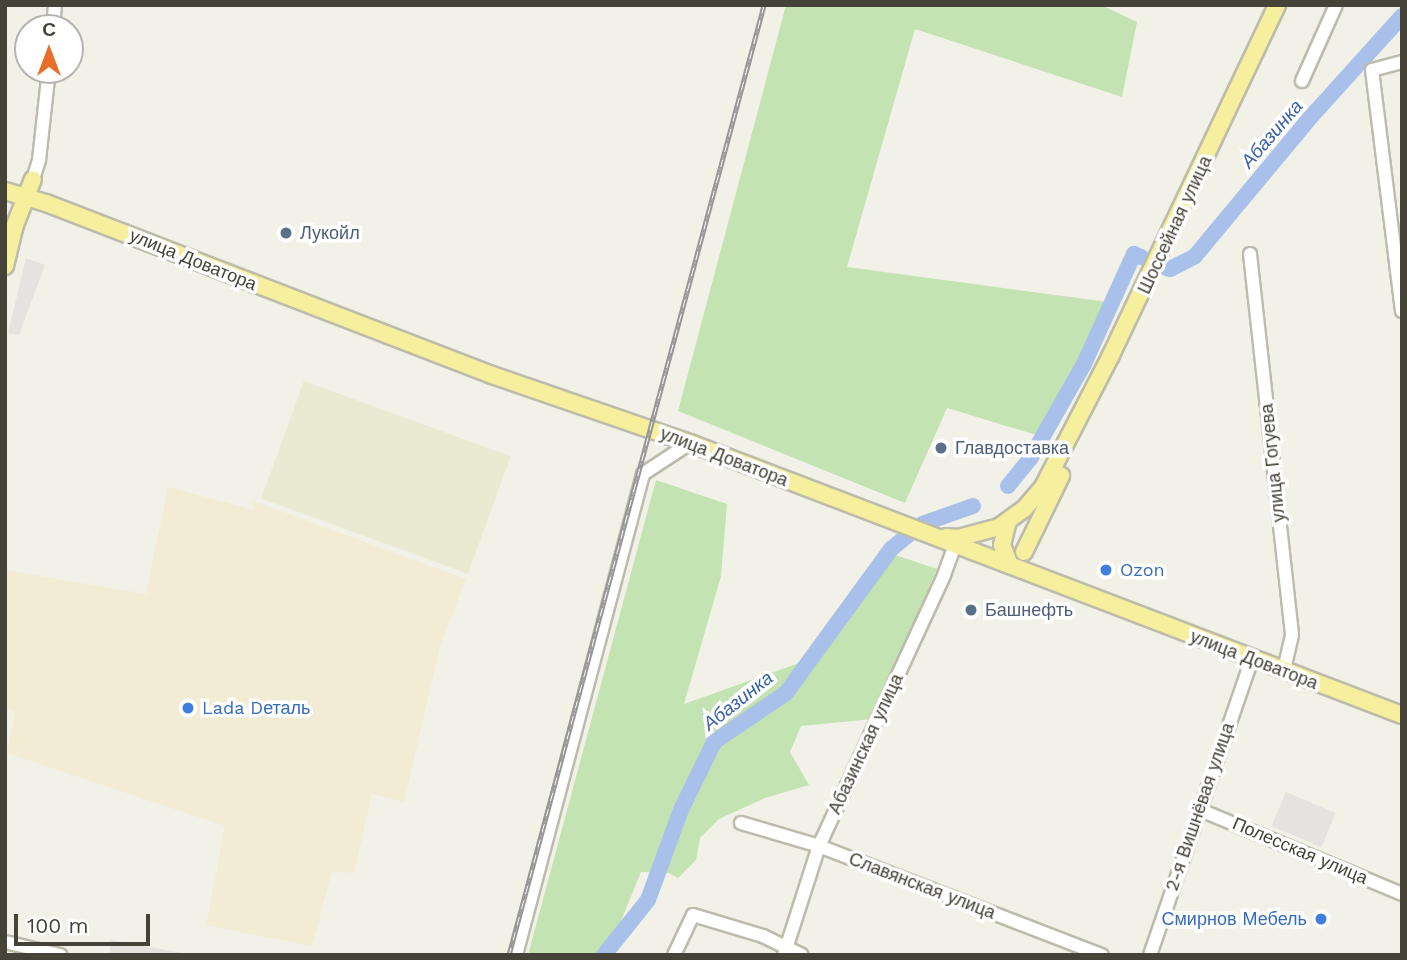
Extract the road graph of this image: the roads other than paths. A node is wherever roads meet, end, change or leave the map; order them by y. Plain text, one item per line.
1 (1279, 5) edge
2 (1336, 5) edge
3 (1402, 62) edge
4 (1302, 81) dead end
5 (47, 84) edge
6 (5, 181) edge
7 (23, 191) edge
8 (5, 234) edge
9 (1250, 254) dead end
10 (5, 266) edge
11 (1402, 311) edge
12 (690, 443) junction
13 (1068, 444) junction
14 (1008, 521) junction
15 (930, 535) junction
16 (955, 545) junction
17 (1024, 552) junction
18 (1010, 565) junction
19 (1039, 577) junction
20 (1252, 659) junction
21 (1284, 671) junction
22 (1402, 715) edge
23 (1198, 809) junction
24 (741, 823) dead end
25 (819, 846) junction
26 (1402, 894) edge
27 (5, 942) edge
28 (785, 950) edge
29 (58, 955) edge
30 (516, 955) edge
31 (674, 955) edge
32 (802, 955) edge
33 (1101, 955) edge
34 (1150, 955) edge

1 - 13 main road, Шоссейная улица
2 - 4 street
3 - 11 street
5 - 7 street
6 - 7 main road, улица Доватора
7 - 8 main road
7 - 10 main road
7 - 12 main road, улица Доватора
9 - 21 street, улица Гогуева
12 - 15 main road, улица Доватора
12 - 30 street
13 - 14 main road, Шоссейная улица
13 - 17 main road, Шоссейная улица
14 - 15 main road
14 - 17 main road
14 - 18 main road
15 - 16 main road, улица Доватора
16 - 18 main road, улица Доватора
16 - 25 street, Абазинская улица
17 - 19 main road
18 - 19 main road, улица Доватора
19 - 20 main road, улица Доватора
20 - 21 main road, улица Доватора
20 - 23 street, 2-я Вишнёвая улица
21 - 22 main road, улица Доватора
23 - 26 street, Полесская улица
23 - 34 street, 2-я Вишнёвая улица
24 - 25 street, Славянская улица
25 - 28 street, Абазинская улица
25 - 33 street, Славянская улица
27 - 29 street
28 - 31 street
28 - 32 street

